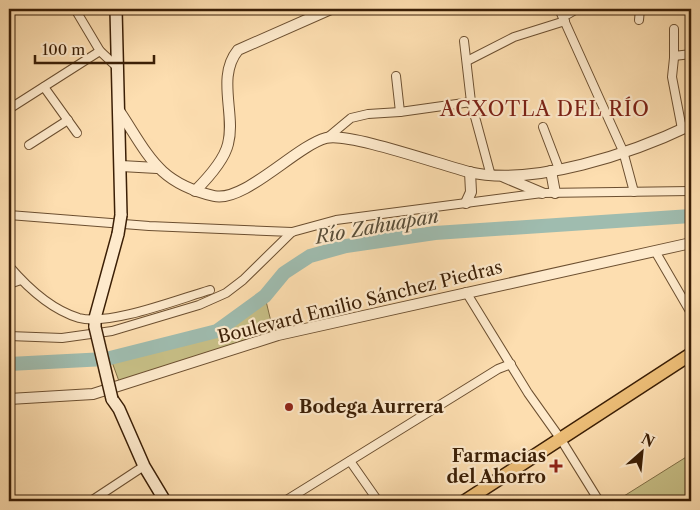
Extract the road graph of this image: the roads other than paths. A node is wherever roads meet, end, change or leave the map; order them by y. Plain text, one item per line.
1 (75, 9) edge
2 (116, 9) edge
3 (331, 9) edge
4 (559, 9) edge
5 (577, 9) edge
6 (640, 9) edge
7 (564, 19) junction
8 (640, 20) dead end
9 (674, 29) dead end
10 (464, 41) dead end
11 (100, 51) junction
12 (691, 54) edge
13 (674, 56) junction
14 (467, 61) junction
15 (118, 68) junction
16 (396, 76) dead end
17 (44, 87) junction
18 (471, 102) junction
19 (9, 109) edge
20 (120, 112) junction
21 (400, 112) junction
22 (68, 120) junction
23 (543, 127) dead end
24 (686, 127) edge
25 (77, 133) dead end
26 (327, 138) junction
27 (29, 145) dead end
28 (623, 151) junction
29 (121, 166) junction
30 (157, 168) junction
31 (555, 170) junction
32 (470, 172) junction
33 (491, 176) junction
34 (504, 177) junction
35 (195, 191) junction
36 (691, 191) edge
37 (634, 192) junction
38 (555, 193) junction
39 (542, 194) junction
40 (466, 202) junction
41 (9, 215) edge
42 (120, 224) junction
43 (292, 232) junction
44 (691, 243) edge
45 (655, 251) junction
46 (9, 266) edge
47 (22, 280) junction
48 (9, 284) edge
49 (210, 290) dead end
50 (466, 292) junction
51 (691, 313) edge
52 (99, 322) junction
53 (9, 336) edge
54 (691, 354) edge
55 (511, 364) junction
56 (9, 399) edge
57 (560, 438) junction
58 (350, 460) junction
59 (144, 466) junction
60 (91, 501) edge
61 (166, 501) edge
62 (285, 501) edge
63 (378, 501) edge
64 (465, 501) edge
65 (599, 501) edge

1 - 11 street
2 - 15 main road
3 - 35 street
4 - 7 street
5 - 7 street
6 - 8 street
7 - 14 street
7 - 28 street
9 - 13 street
10 - 14 street
11 - 15 street
11 - 17 street
12 - 13 street
13 - 24 street
14 - 18 street
15 - 20 main road
16 - 21 street
17 - 19 street
17 - 22 street
18 - 21 street
18 - 33 street
20 - 29 main road
20 - 30 street
21 - 26 street
22 - 25 street
22 - 27 street
23 - 31 street
24 - 28 street
26 - 32 street
26 - 35 street
28 - 31 street
28 - 37 street
29 - 30 street
29 - 42 main road
30 - 35 street
31 - 34 street
31 - 38 street
32 - 33 street
32 - 40 street
33 - 34 street
34 - 39 street
36 - 37 street
37 - 38 street
38 - 39 street
39 - 40 street
40 - 43 street
41 - 42 street
42 - 43 street
42 - 52 main road
43 - 53 street
44 - 45 street, Boulevard Emilio Sánchez Piedras
45 - 50 street, Boulevard Emilio Sánchez Piedras
45 - 51 street
46 - 47 street
47 - 48 street
47 - 52 street
49 - 52 street
50 - 55 street
50 - 56 street, Boulevard Emilio Sánchez Piedras
52 - 59 main road, bridge
54 - 57 main road
55 - 57 street
55 - 58 street
57 - 64 main road
57 - 65 street
58 - 62 street
58 - 63 street
59 - 60 street
59 - 61 main road

